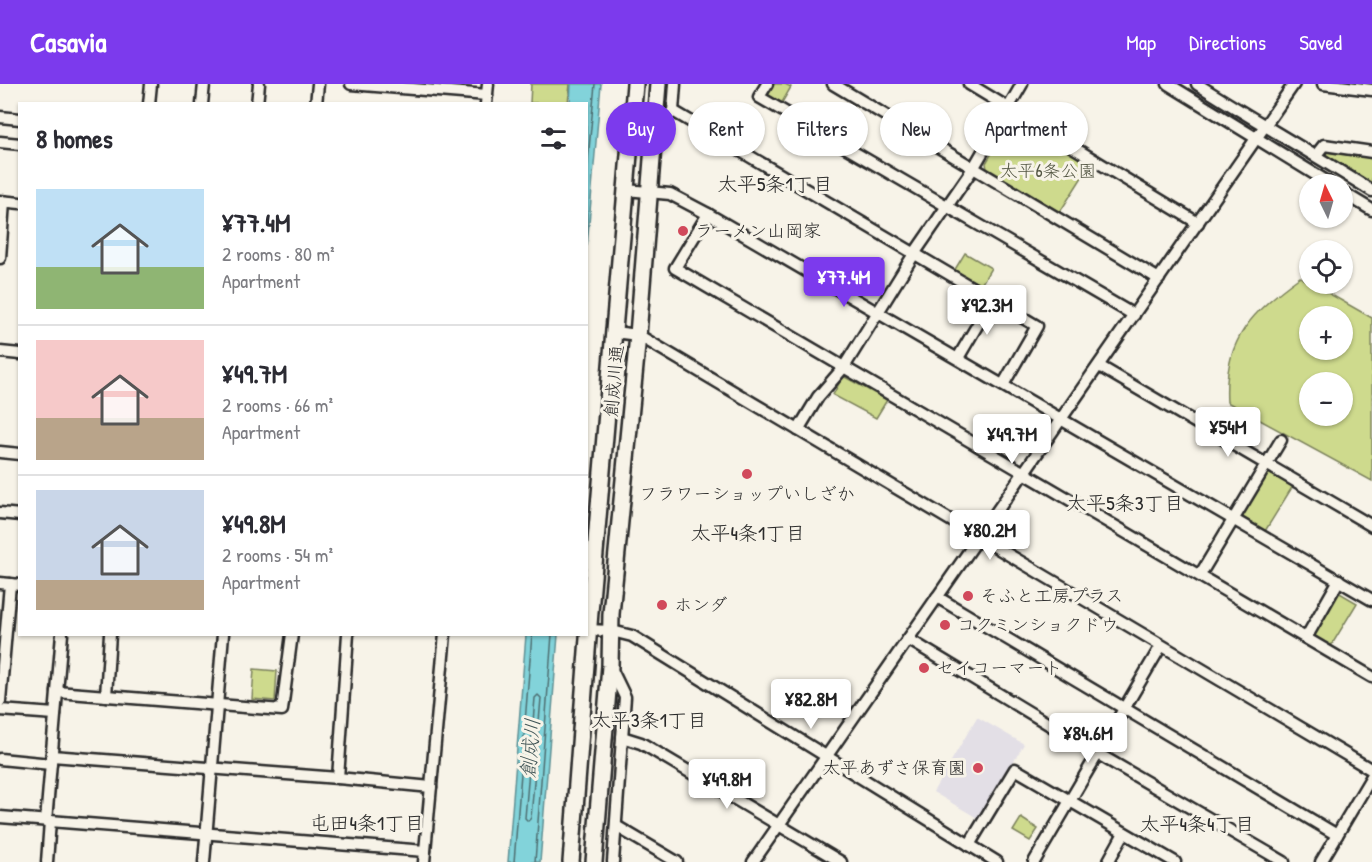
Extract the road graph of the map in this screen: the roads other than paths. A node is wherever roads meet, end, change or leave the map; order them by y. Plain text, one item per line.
1 (151, 84) edge
2 (204, 84) edge
3 (259, 84) edge
4 (318, 84) edge
5 (351, 84) edge
6 (635, 84) edge
7 (658, 84) edge
8 (675, 84) edge
9 (766, 84) edge
10 (832, 84) edge
11 (969, 84) edge
12 (1022, 84) edge
13 (1168, 84) edge
14 (1197, 84) edge
15 (1294, 84) edge
16 (1323, 84) edge
17 (1372, 90) edge
18 (487, 94) edge
19 (150, 102) edge
20 (202, 102) edge
21 (257, 102) edge
22 (316, 102) edge
23 (657, 102) edge
24 (674, 102) edge
25 (1000, 102) edge
26 (1011, 102) edge
27 (676, 113) edge
28 (0, 117) edge
29 (18, 118) edge
30 (1264, 127) junction
31 (1257, 139) junction
32 (0, 142) edge
33 (18, 144) edge
34 (1372, 152) edge
35 (1316, 155) junction
36 (653, 156) edge
37 (980, 156) edge
38 (1088, 156) edge
39 (974, 167) junction
40 (1315, 174) edge
41 (626, 190) junction
42 (1372, 191) edge
43 (650, 192) junction
44 (1353, 199) edge
45 (2, 202) edge
46 (18, 203) edge
47 (947, 207) junction
48 (1372, 210) edge
49 (708, 214) junction
50 (1198, 223) junction
51 (914, 254) junction
52 (0, 258) edge
53 (1159, 279) junction
54 (992, 300) junction
55 (878, 312) junction
56 (1134, 315) junction
57 (614, 332) junction
58 (638, 335) junction
59 (0, 352) edge
60 (18, 354) edge
61 (958, 358) junction
62 (1099, 366) junction
63 (844, 367) junction
64 (1003, 385) junction
65 (1062, 419) junction
66 (798, 430) junction
67 (1281, 440) dead end
68 (0, 452) edge
69 (18, 454) edge
70 (1267, 464) junction
71 (1024, 473) junction
72 (0, 513) edge
73 (18, 515) edge
74 (1233, 519) junction
75 (1372, 526) edge
76 (979, 538) junction
77 (1200, 575) junction
78 (1339, 580) junction
79 (10, 584) edge
80 (937, 597) junction
81 (1372, 600) edge
82 (588, 630) edge
83 (612, 631) junction
84 (62, 636) edge
85 (111, 636) edge
86 (223, 636) edge
87 (292, 636) edge
88 (348, 636) edge
89 (445, 636) edge
90 (588, 636) edge
91 (1306, 638) junction
92 (908, 639) junction
93 (1161, 645) junction
94 (610, 666) junction
95 (1372, 677) edge
96 (57, 692) junction
97 (106, 696) junction
98 (0, 701) edge
99 (217, 705) junction
100 (1125, 708) junction
101 (0, 710) edge
102 (55, 714) junction
103 (622, 737) junction
104 (1098, 754) junction
105 (826, 757) junction
106 (0, 759) edge
107 (51, 760) junction
108 (211, 769) junction
109 (1372, 770) edge
110 (1372, 776) edge
111 (338, 778) junction
112 (431, 787) junction
113 (1069, 802) junction
114 (0, 818) edge
115 (48, 821) junction
116 (779, 824) junction
117 (616, 825) junction
118 (1124, 833) junction
119 (206, 834) junction
120 (1337, 835) junction
121 (969, 845) junction
122 (425, 857) edge
123 (47, 862) edge
124 (204, 862) edge
125 (571, 862) edge
126 (594, 862) edge
127 (613, 862) edge
128 (677, 862) edge
129 (753, 862) edge
130 (842, 862) edge
131 (997, 862) edge
132 (1034, 862) edge
133 (1108, 862) edge
134 (1175, 862) edge
135 (1284, 862) edge
136 (1321, 862) edge

1 - 19 street
2 - 20 street
3 - 21 street
4 - 22 street
5 - 18 street
6 - 41 highway, 創成川通
7 - 23 highway, 創成川通
8 - 24 street
9 - 47 street
10 - 39 street
11 - 25 street
12 - 26 street
13 - 31 street
14 - 30 street
15 - 30 street
16 - 17 street
27 - 51 street
28 - 29 street
30 - 31 street
30 - 35 street
31 - 40 street
31 - 50 street
32 - 33 street
34 - 35 street
35 - 42 street
36 - 43 highway, 創成川通
37 - 39 street
38 - 50 street
39 - 47 street
39 - 53 street
41 - 43 street
41 - 57 highway, 創成川通
43 - 49 street
43 - 58 highway, 創成川通
44 - 48 street
45 - 46 street
45 - 52 street
47 - 51 street
47 - 56 street
49 - 55 street
49 - 63 street
50 - 53 street
51 - 54 street
51 - 55 street
53 - 56 street
54 - 61 street
54 - 64 street
55 - 61 street
55 - 63 street
56 - 62 street
57 - 58 street
57 - 82 highway, 創成川通
58 - 66 street
58 - 83 highway, 創成川通
59 - 60 street
61 - 64 street
62 - 65 street
62 - 70 street
63 - 66 street
63 - 71 street
64 - 65 street
65 - 71 street
65 - 74 street
66 - 76 street
67 - 70 street
68 - 69 street
70 - 74 street
70 - 75 street
71 - 76 street
71 - 77 street
72 - 73 street
74 - 77 street
74 - 78 street
76 - 80 street
76 - 93 street
77 - 91 street
78 - 81 street
78 - 91 street
79 - 98 street
80 - 92 street
80 - 100 street
82 - 83 street
83 - 94 highway, 創成川通
83 - 105 street
84 - 96 street
85 - 97 street
86 - 99 street
87 - 99 street
88 - 111 street
89 - 112 street
90 - 125 highway, 創成川通
91 - 95 street
92 - 104 street
92 - 105 street
93 - 100 street
93 - 109 street
94 - 103 street
94 - 126 highway, 創成川通
96 - 97 street
96 - 102 street
97 - 99 street
99 - 108 street
100 - 104 street
100 - 120 street
101 - 102 street
102 - 107 street
103 - 116 street
103 - 117 street
104 - 113 street
104 - 135 street
105 - 116 street
105 - 121 street
106 - 107 street
107 - 108 street
107 - 115 street
108 - 111 street
108 - 119 street
110 - 120 street
111 - 112 street
112 - 122 street
113 - 118 street
113 - 121 street
113 - 132 street
114 - 115 street
115 - 119 street
115 - 123 street
116 - 129 street
116 - 130 street
117 - 127 street
117 - 128 street
118 - 133 street
118 - 134 street
119 - 122 street
119 - 124 street
120 - 136 street
121 - 131 street

